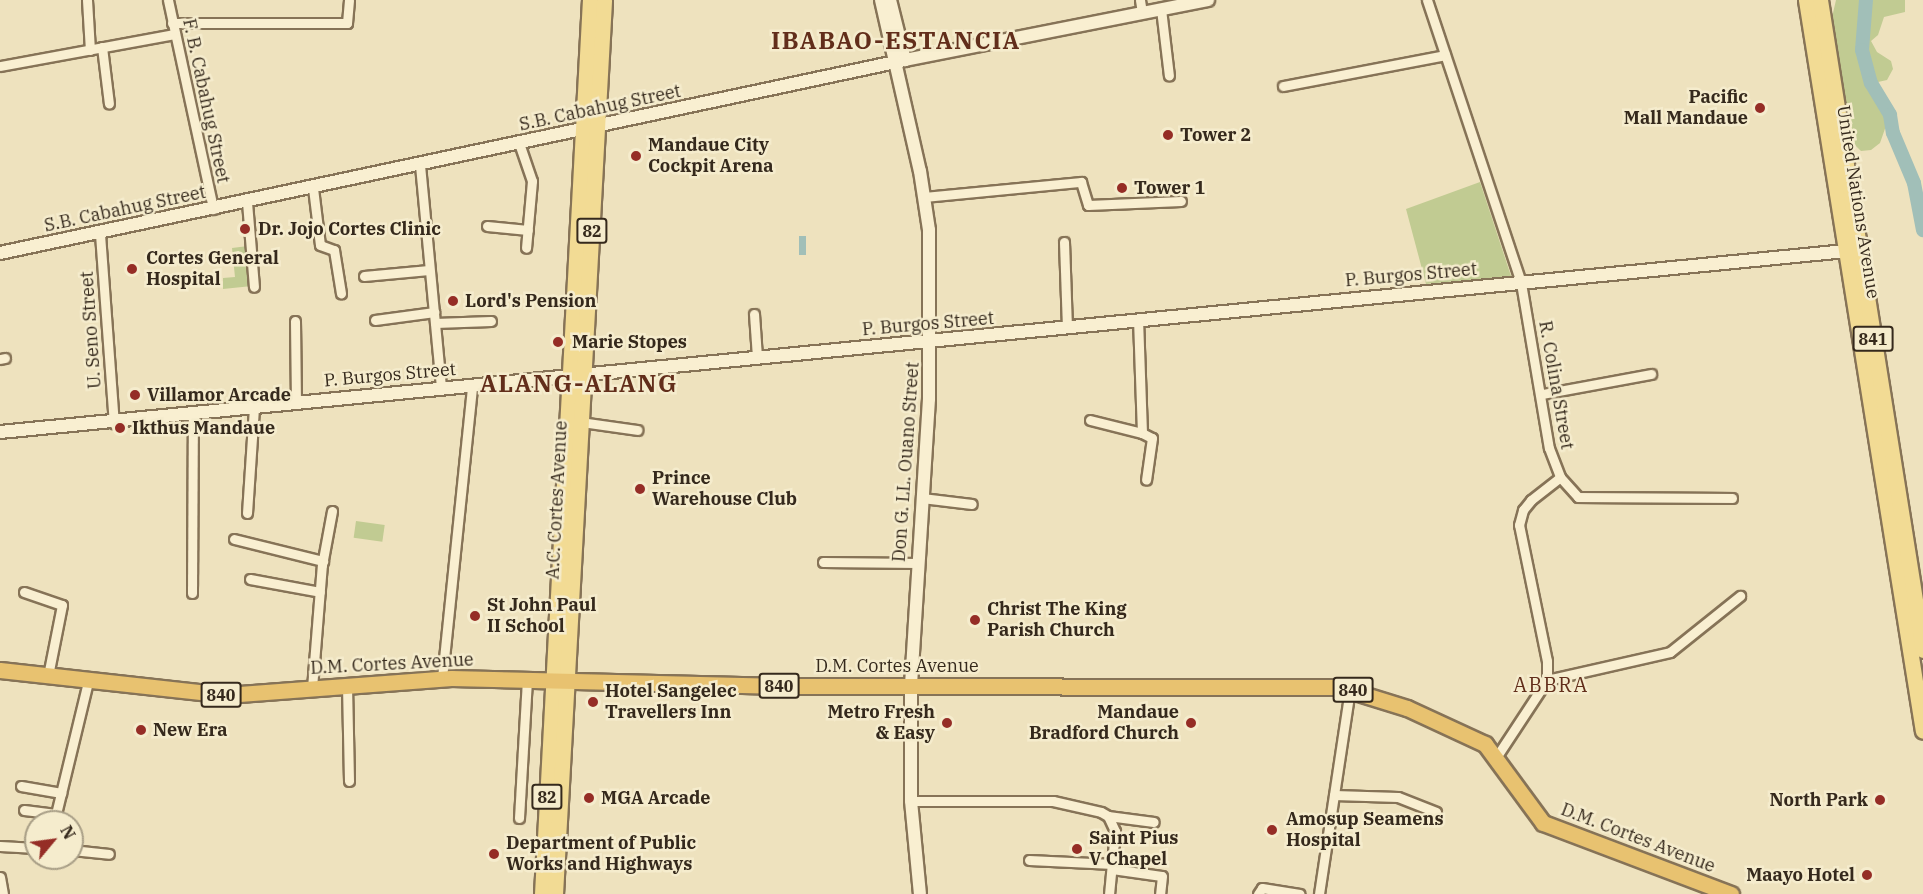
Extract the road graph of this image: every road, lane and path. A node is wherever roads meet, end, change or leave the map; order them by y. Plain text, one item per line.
1 (87, 0) edge
2 (168, 0) edge
3 (349, 0) edge
4 (881, 0) edge
5 (890, 0) edge
6 (1140, 0) edge
7 (1208, 0) edge
8 (1427, 0) edge
9 (1806, 0) edge
10 (1820, 0) edge
11 (1827, 0) edge
12 (597, 3) edge
13 (1161, 9) junction
14 (1142, 13) junction
15 (172, 23) junction
16 (1824, 29) junction
17 (174, 34) junction
18 (102, 47) junction
19 (90, 50) junction
20 (1445, 55) junction
21 (900, 62) junction
22 (0, 66) edge
23 (1169, 76) dead end
24 (1283, 86) dead end
25 (109, 104) dead end
26 (591, 127) junction
27 (519, 143) junction
28 (420, 165) junction
29 (314, 188) junction
30 (924, 197) junction
31 (1181, 201) dead end
32 (247, 202) junction
33 (213, 209) junction
34 (487, 226) dead end
35 (528, 230) junction
36 (100, 234) junction
37 (1064, 242) dead end
38 (526, 248) dead end
39 (1852, 250) junction
40 (0, 254) edge
41 (429, 270) junction
42 (364, 276) dead end
43 (1521, 283) junction
44 (254, 287) dead end
45 (341, 293) dead end
46 (434, 312) junction
47 (754, 314) dead end
48 (375, 320) dead end
49 (1138, 320) junction
50 (295, 321) dead end
51 (491, 321) dead end
52 (435, 323) junction
53 (1067, 327) junction
54 (931, 342) junction
55 (757, 357) junction
56 (1651, 374) dead end
57 (578, 376) junction
58 (472, 386) junction
59 (441, 389) junction
60 (1542, 394) junction
61 (296, 402) junction
62 (254, 407) junction
63 (193, 415) junction
64 (1090, 420) dead end
65 (581, 422) junction
66 (114, 423) junction
67 (637, 430) dead end
68 (0, 432) edge
69 (1142, 433) junction
70 (1560, 477) junction
71 (1146, 480) dead end
72 (922, 498) junction
73 (1732, 498) dead end
74 (571, 499) junction
75 (972, 504) dead end
76 (332, 511) dead end
77 (247, 513) dead end
78 (234, 539) dead end
79 (323, 561) junction
80 (823, 562) dead end
81 (918, 563) junction
82 (250, 579) dead end
83 (24, 592) dead end
84 (320, 592) junction
85 (192, 593) dead end
86 (1740, 596) dead end
87 (1923, 650) edge
88 (0, 670) edge
89 (48, 676) junction
90 (442, 678) junction
91 (1546, 680) junction
92 (527, 681) junction
93 (88, 682) junction
94 (560, 682) junction
95 (347, 685) junction
96 (911, 686) junction
97 (312, 688) junction
98 (1350, 689) junction
99 (1923, 731) edge
100 (1497, 756) junction
101 (349, 781) dead end
102 (21, 786) dead end
103 (62, 792) junction
104 (1334, 795) junction
105 (911, 801) junction
106 (57, 810) edge
107 (1436, 812) dead end
108 (1108, 816) junction
109 (519, 818) dead end
110 (1154, 822) dead end
111 (0, 846) edge
112 (24, 847) edge
113 (84, 851) edge
114 (108, 854) dead end
115 (1029, 860) dead end
116 (1113, 866) junction
117 (0, 877) edge
118 (3, 894) edge
119 (542, 894) edge
120 (555, 894) edge
121 (920, 894) edge
122 (1109, 894) edge
123 (1160, 894) edge
124 (1258, 894) edge
125 (1300, 894) edge
126 (1319, 894) edge
127 (1731, 894) edge

1 - 19 street
2 - 15 street, F. B. Cabahug Street
3 - 15 street
4 - 21 street, Don G. LL. Ouano Street
5 - 21 street, Don G. LL. Ouano Street
6 - 14 street
7 - 13 street, S.B. Cabahug Street
8 - 20 street, R. Colina Street
9 - 39 main road, United Nations Avenue / 841
10 - 16 main road, United Nations Avenue / 841
11 - 16 main road
12 - 26 main road, A.C. Cortes Avenue / 82
13 - 14 street, S.B. Cabahug Street
13 - 23 street
14 - 21 street, S.B. Cabahug Street
15 - 17 street, F. B. Cabahug Street
16 - 39 main road, United Nations Avenue / 841
17 - 18 street
17 - 33 street, F. B. Cabahug Street
18 - 19 street
18 - 25 street
19 - 22 street
20 - 24 street
20 - 43 street, R. Colina Street
21 - 26 street, S.B. Cabahug Street
21 - 30 street, Don G. LL. Ouano Street
26 - 27 street, S.B. Cabahug Street
26 - 57 main road, A.C. Cortes Avenue / 82
27 - 28 street, S.B. Cabahug Street
27 - 35 street
28 - 29 street, S.B. Cabahug Street
28 - 41 street
29 - 32 street, S.B. Cabahug Street
29 - 45 street
30 - 31 street
30 - 54 street, Don G. LL. Ouano Street
32 - 33 street, S.B. Cabahug Street
32 - 44 street
33 - 36 street, S.B. Cabahug Street
34 - 35 street
35 - 38 street
36 - 40 street, S.B. Cabahug Street
36 - 66 street, U. Seno Street
37 - 53 street
39 - 43 street, P. Burgos Street
39 - 87 main road, United Nations Avenue / 841
39 - 99 main road, United Nations Avenue / 841
41 - 42 street
41 - 46 street
43 - 49 street, P. Burgos Street
43 - 60 street, R. Colina Street
46 - 48 street
46 - 52 street
47 - 55 street
49 - 53 street, P. Burgos Street
49 - 69 street
50 - 61 street
51 - 52 street
52 - 59 street
53 - 54 street, P. Burgos Street
54 - 55 street, P. Burgos Street
54 - 72 street, Don G. LL. Ouano Street
55 - 57 street, P. Burgos Street
56 - 60 street
57 - 58 street, P. Burgos Street
57 - 65 main road, A.C. Cortes Avenue / 82
57 - 74 main road, A.C. Cortes Avenue / 82
58 - 59 street, P. Burgos Street
58 - 90 street
59 - 61 street, P. Burgos Street
60 - 70 street, R. Colina Street
61 - 62 street, P. Burgos Street
62 - 63 street, P. Burgos Street
62 - 77 street
63 - 66 street, P. Burgos Street
63 - 85 street
64 - 69 street
65 - 67 street
65 - 74 main road, A.C. Cortes Avenue / 82
66 - 68 street, P. Burgos Street
69 - 71 street
70 - 73 street
70 - 91 street, R. Colina Street
72 - 75 street
72 - 81 street, Don G. LL. Ouano Street
74 - 94 main road, A.C. Cortes Avenue / 82
76 - 79 street
78 - 79 street
79 - 84 street
80 - 81 street
81 - 96 street, Don G. LL. Ouano Street
82 - 84 street
83 - 89 street
84 - 97 street
86 - 91 street
88 - 89 highway, D.M. Cortes Avenue / 840
89 - 93 highway, D.M. Cortes Avenue / 840
90 - 92 highway, D.M. Cortes Avenue / 840
90 - 95 highway, D.M. Cortes Avenue / 840
91 - 100 street
92 - 94 highway, D.M. Cortes Avenue / 840
92 - 109 street
93 - 97 highway, D.M. Cortes Avenue / 840
93 - 103 street
94 - 96 highway, D.M. Cortes Avenue / 840
94 - 119 main road, A.C. Cortes Avenue / 82
94 - 120 main road, A.C. Cortes Avenue / 82
95 - 97 highway, D.M. Cortes Avenue / 840
95 - 101 street
96 - 98 highway, D.M. Cortes Avenue / 840
96 - 105 street, Don G. LL. Ouano Street
98 - 100 highway, D.M. Cortes Avenue / 840
98 - 104 street
100 - 127 highway, D.M. Cortes Avenue / 840
102 - 103 street
103 - 106 street
104 - 107 street
104 - 126 street
105 - 108 street
105 - 121 street, Don G. LL. Ouano Street
108 - 110 street
108 - 116 street
111 - 112 street
113 - 114 street
115 - 116 street
116 - 122 street
116 - 123 street
117 - 118 street
124 - 125 street

